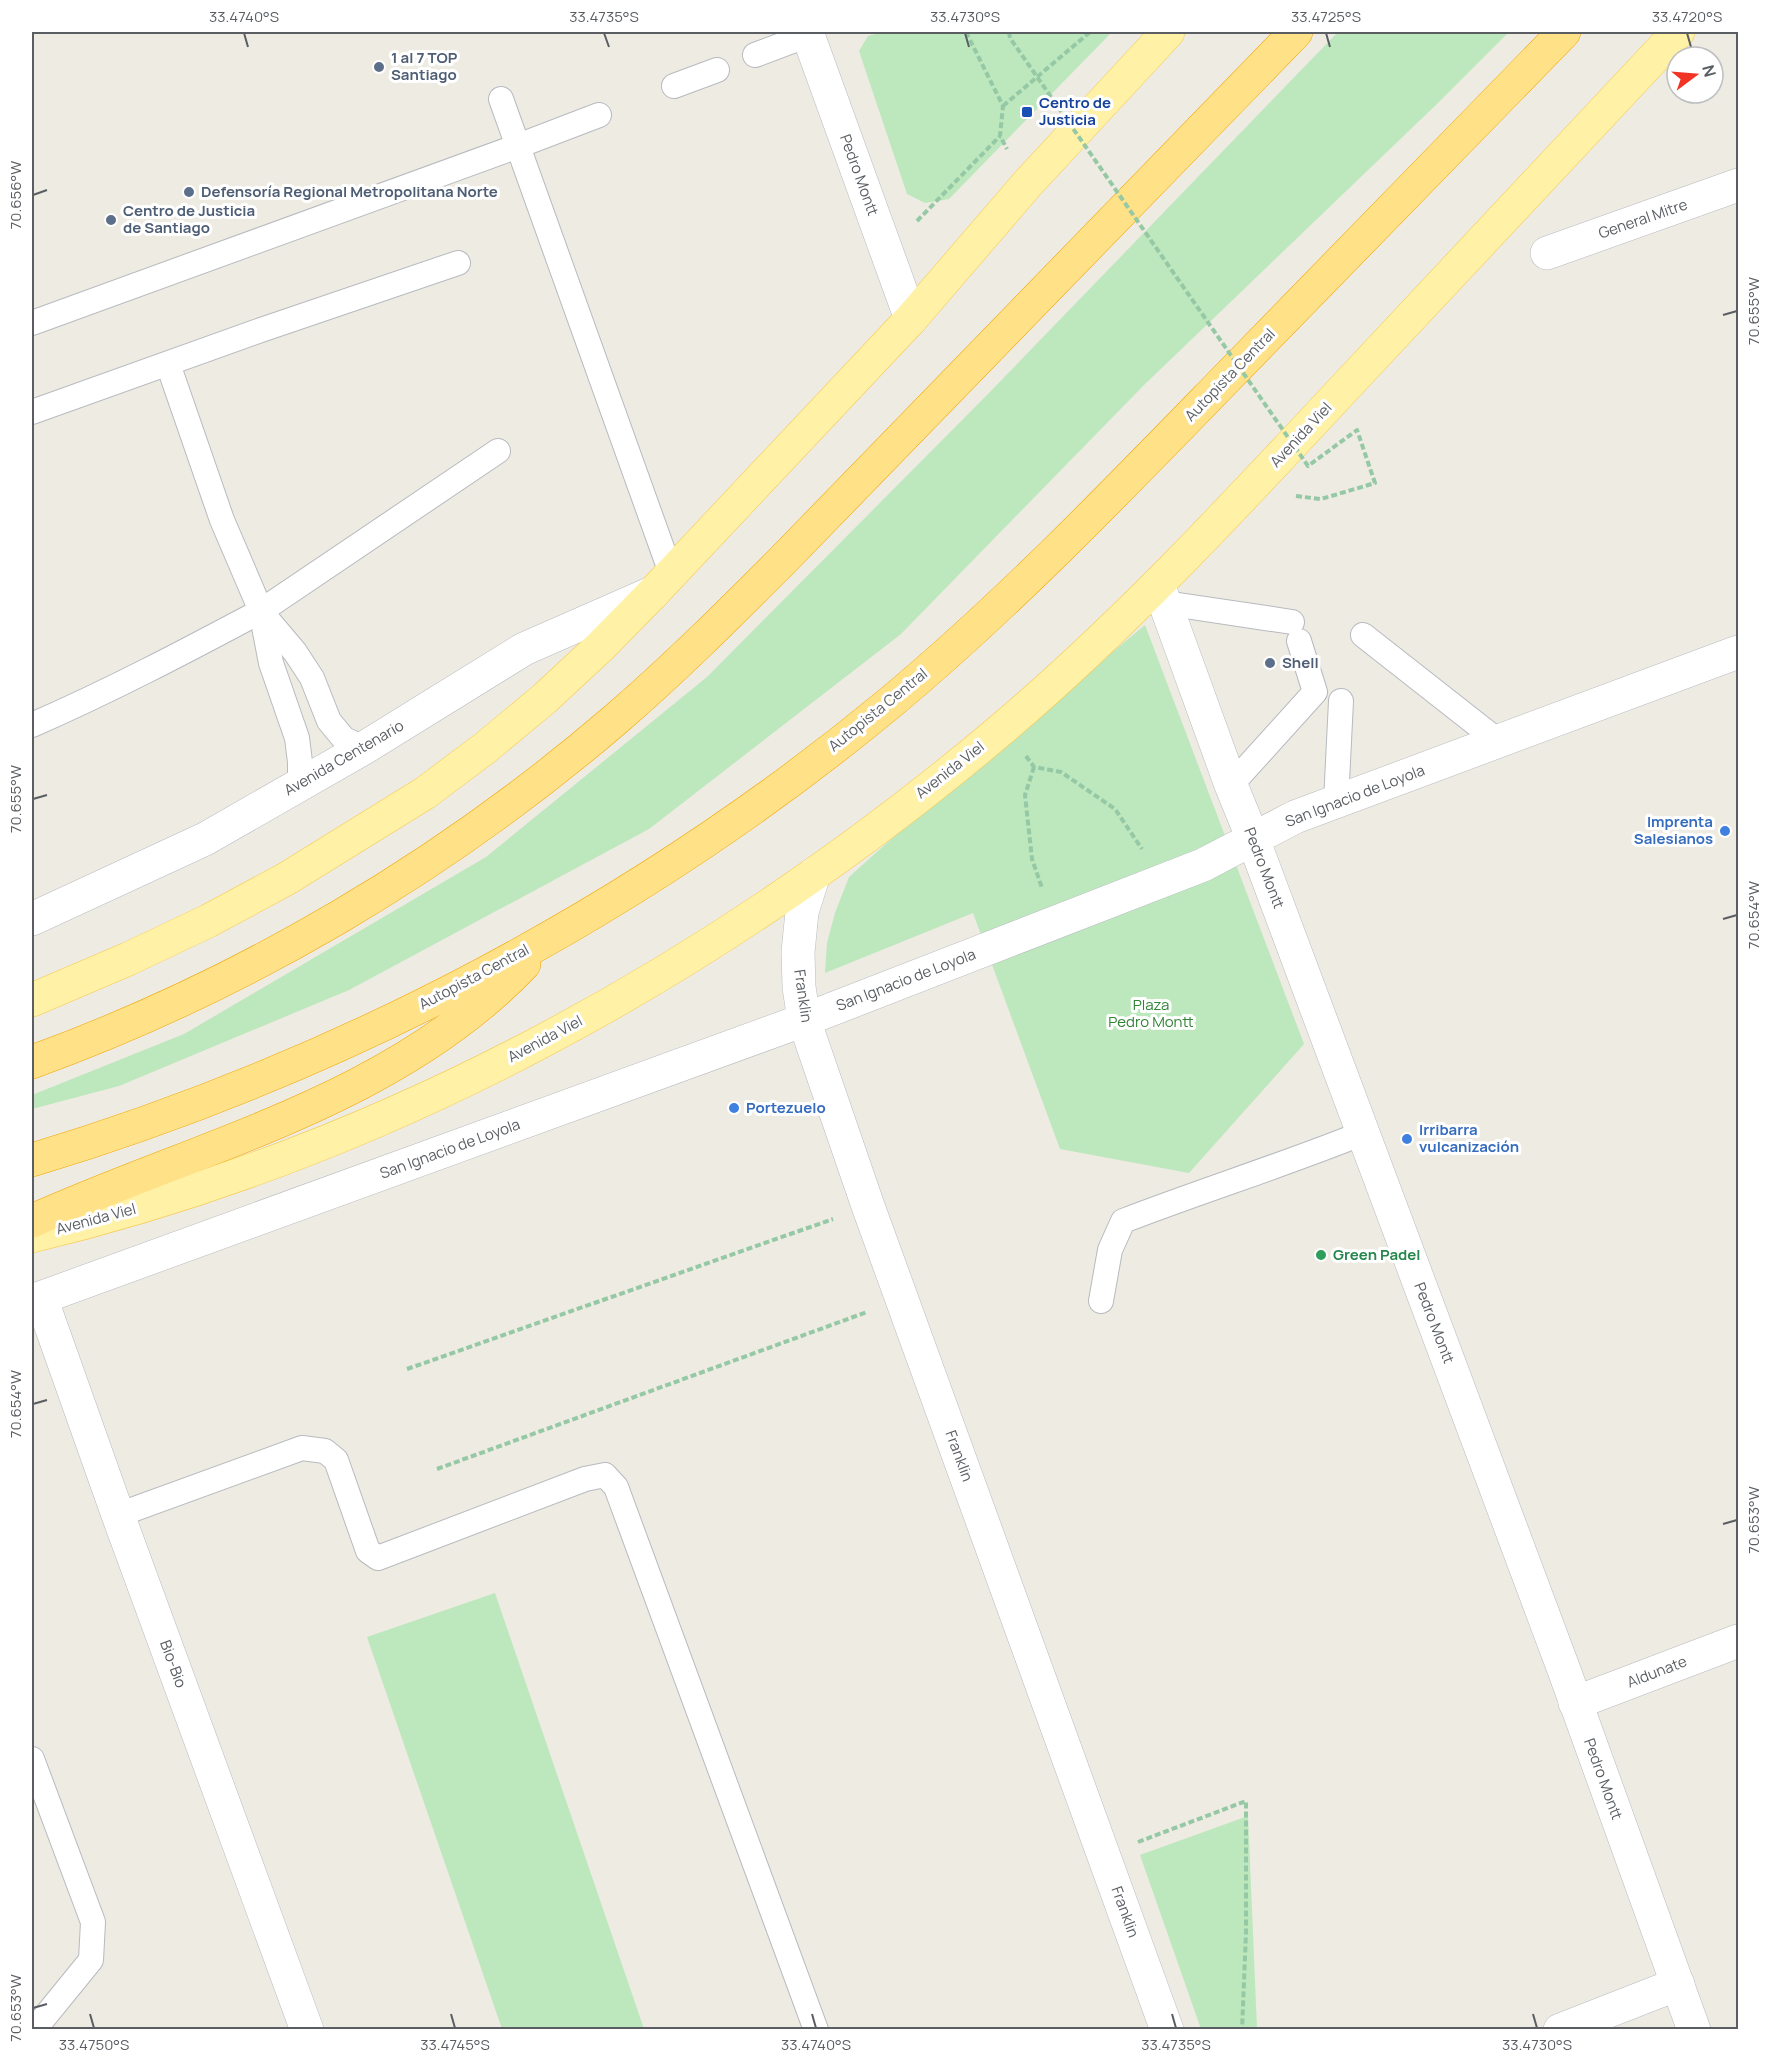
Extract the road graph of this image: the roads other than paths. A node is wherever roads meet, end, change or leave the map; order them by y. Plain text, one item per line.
1 (1168, 32) edge
2 (1296, 32) edge
3 (1564, 32) edge
4 (1678, 32) edge
5 (812, 33) edge
6 (755, 55) dead end
7 (717, 70) dead end
8 (674, 86) dead end
9 (501, 99) dead end
10 (599, 115) dead end
11 (518, 146) junction
12 (1738, 185) edge
13 (1547, 253) dead end
14 (458, 263) dead end
15 (911, 319) junction
16 (32, 323) edge
17 (168, 364) junction
18 (32, 412) edge
19 (498, 451) dead end
20 (662, 583) junction
21 (1162, 593) junction
22 (261, 611) junction
23 (1363, 635) dead end
24 (1738, 652) edge
25 (1341, 700) dead end
26 (32, 724) edge
27 (1498, 741) junction
28 (364, 748) junction
29 (300, 784) junction
30 (1231, 785) junction
31 (1336, 801) junction
32 (1253, 839) junction
33 (814, 874) junction
34 (32, 919) edge
35 (550, 936) junction
36 (32, 1000) edge
37 (804, 1020) junction
38 (32, 1062) edge
39 (1363, 1133) junction
40 (32, 1160) edge
41 (32, 1221) edge
42 (32, 1236) edge
43 (36, 1300) edge
44 (1101, 1301) dead end
45 (118, 1515) junction
46 (1738, 1641) edge
47 (1575, 1703) junction
48 (32, 1759) edge
49 (1678, 1984) junction
50 (34, 2030) edge
51 (307, 2030) edge
52 (816, 2030) edge
53 (1167, 2030) edge
54 (1560, 2030) edge
55 (1694, 2030) edge

1 - 15 main road
2 - 38 highway
3 - 35 highway, Autopista Central
4 - 21 main road, Avenida Viel
5 - 6 lane
5 - 15 street, Pedro Montt
7 - 8 lane
9 - 11 lane
10 - 11 lane
11 - 16 lane
11 - 20 lane
12 - 13 street, General Mitre
14 - 17 lane
15 - 20 main road
17 - 18 lane
17 - 22 lane
19 - 22 lane
20 - 28 street, Avenida Centenario
20 - 36 main road
21 - 30 street, Pedro Montt
21 - 30 lane
21 - 33 main road, Avenida Viel
22 - 26 lane
22 - 28 lane
22 - 29 lane
23 - 27 lane
24 - 27 street, San Ignacio de Loyola
25 - 31 lane
27 - 31 street, San Ignacio de Loyola
28 - 29 street, Avenida Centenario
29 - 34 street, Avenida Centenario
30 - 32 street, Pedro Montt
31 - 32 street, San Ignacio de Loyola
32 - 37 street, San Ignacio de Loyola
32 - 39 street, Pedro Montt
33 - 37 street, Franklin
33 - 42 main road, Avenida Viel
35 - 40 highway, Autopista Central
35 - 41 highway
37 - 43 street, San Ignacio de Loyola
37 - 53 street, Franklin
39 - 44 lane
39 - 47 street, Pedro Montt
43 - 45 street, Bio-Bio
45 - 51 street, Bio-Bio
45 - 52 lane
46 - 47 street, Aldunate
47 - 49 street, Pedro Montt
48 - 50 lane
49 - 54 street
49 - 55 street, Pedro Montt

